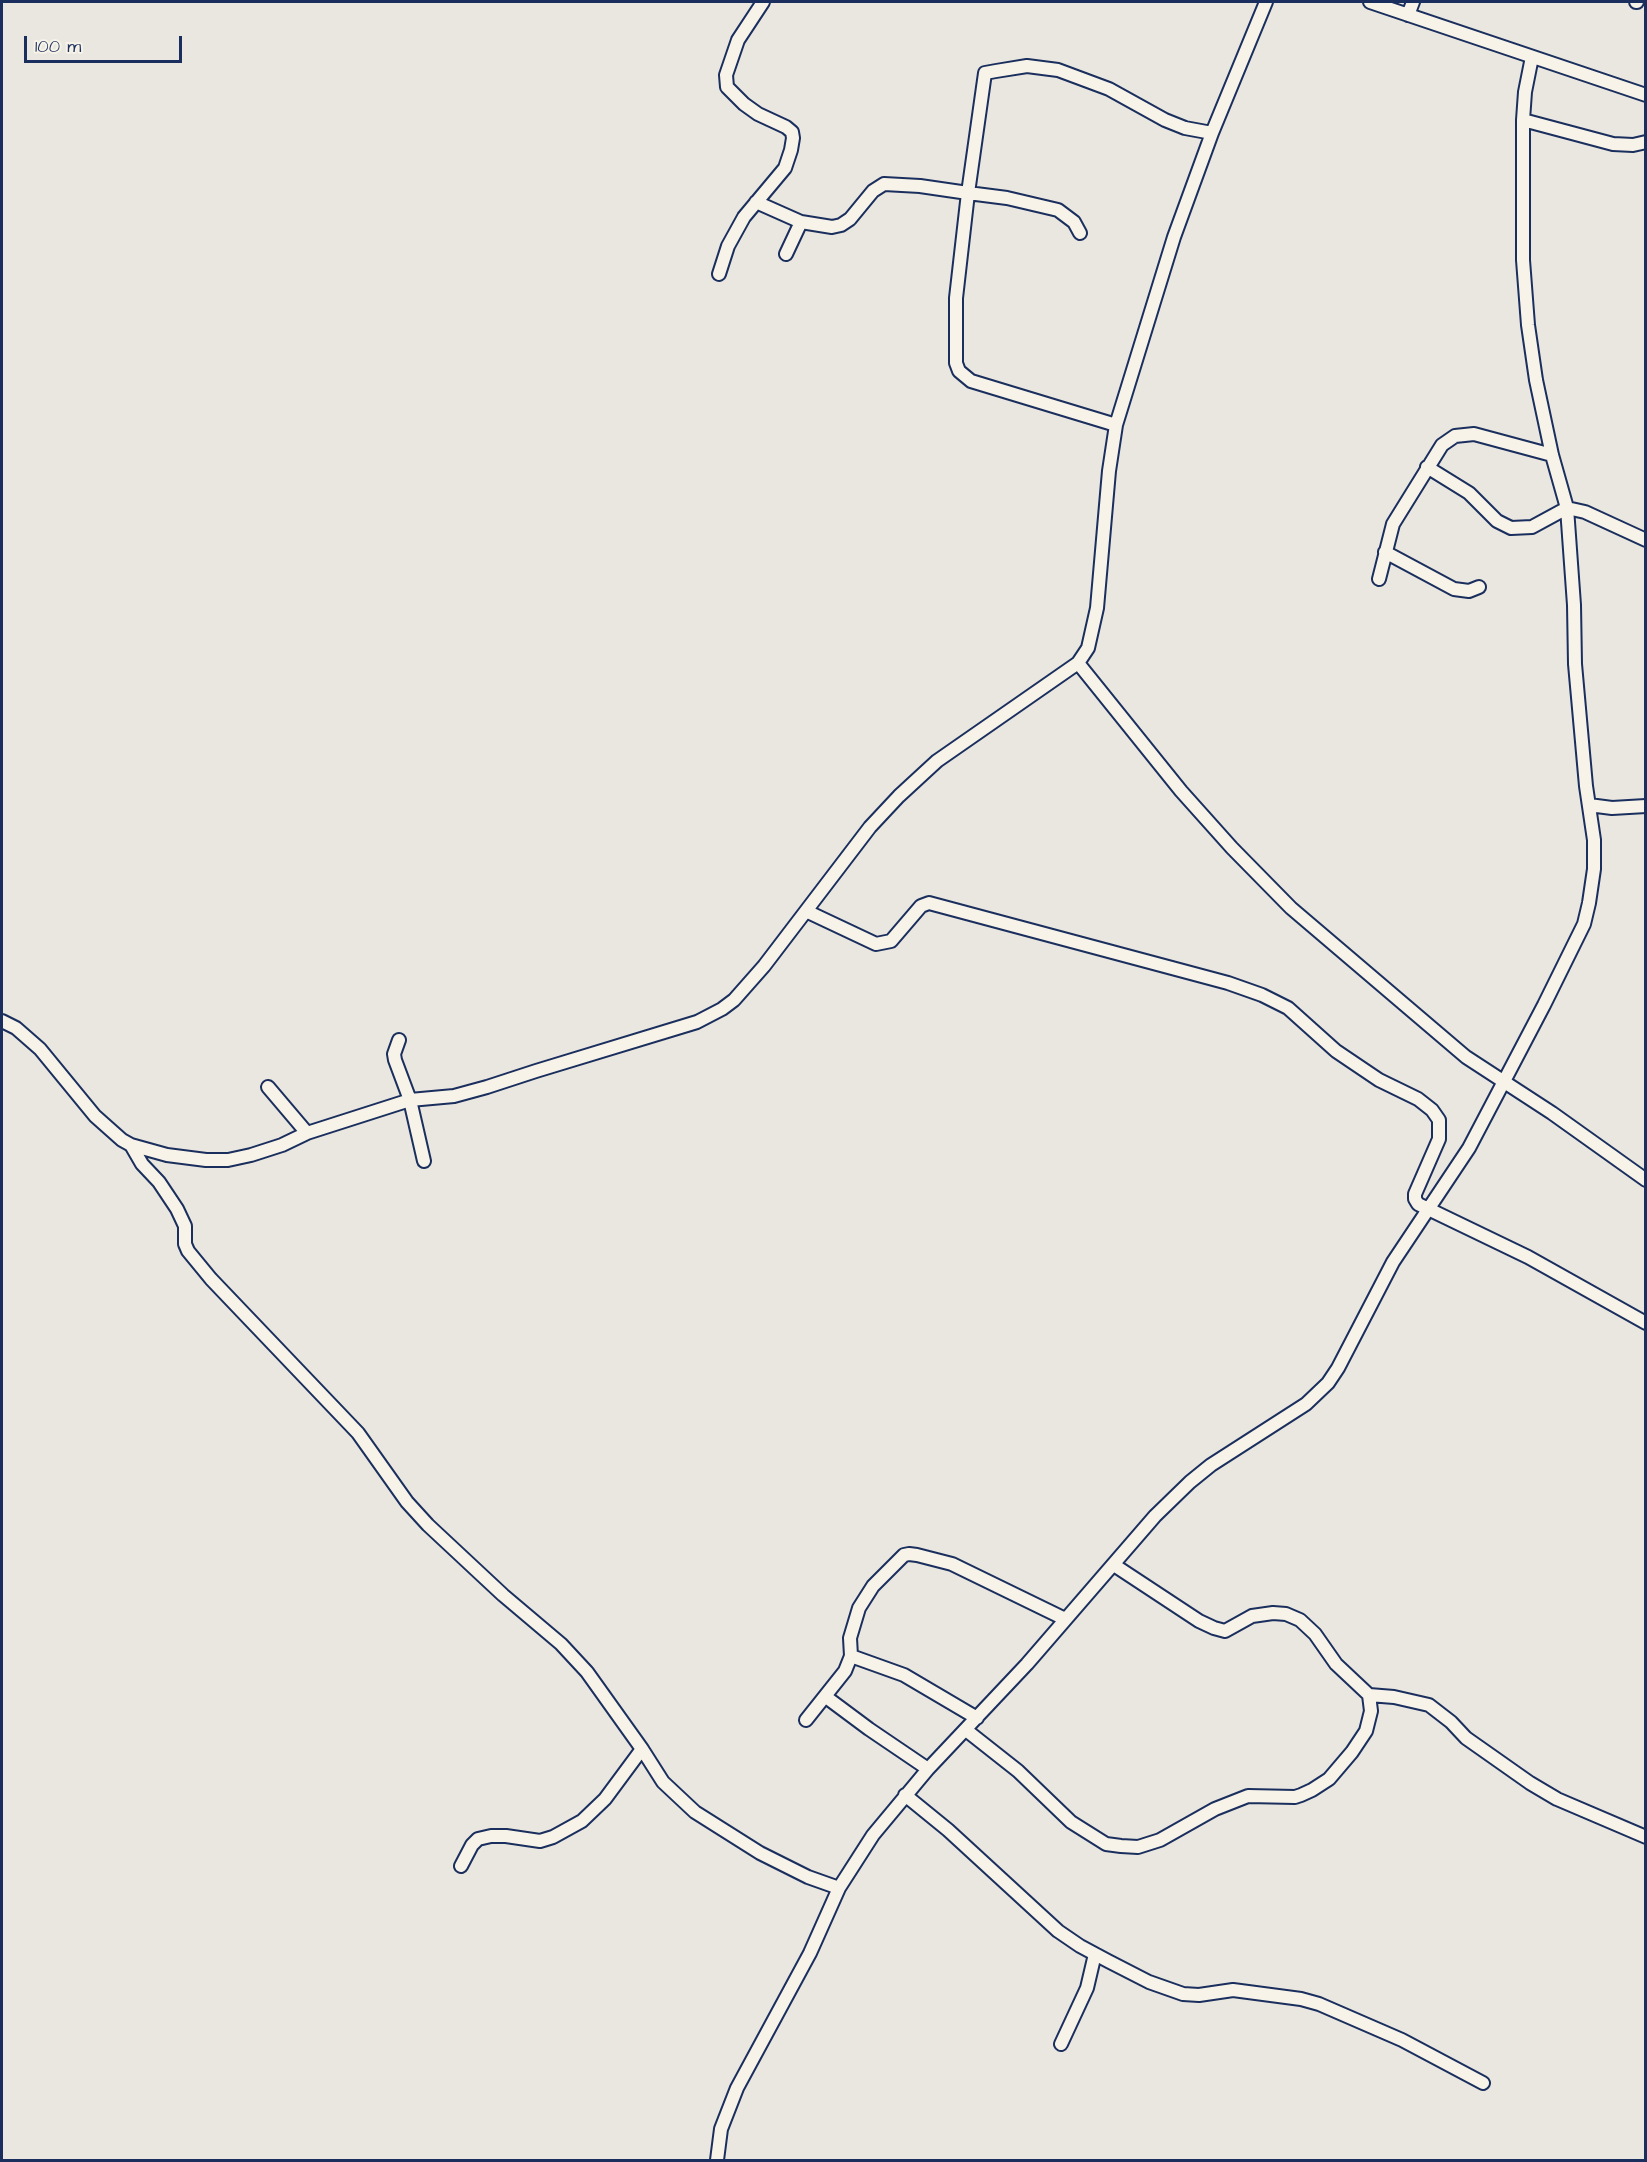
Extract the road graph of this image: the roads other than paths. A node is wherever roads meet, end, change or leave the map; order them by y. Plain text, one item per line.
1 (763, 2) edge
2 (1266, 2) edge
3 (1370, 2) edge
4 (1413, 2) edge
5 (1408, 15) junction
6 (1532, 57) junction
7 (1646, 95) edge
8 (1523, 120) junction
9 (1212, 134) junction
10 (1646, 142) edge
11 (968, 193) junction
12 (756, 202) junction
13 (801, 222) junction
14 (1080, 234) dead end
15 (786, 254) dead end
16 (719, 274) dead end
17 (1116, 425) junction
18 (1552, 455) junction
19 (1427, 466) junction
20 (1567, 508) junction
21 (1646, 540) edge
22 (1384, 552) junction
23 (1380, 579) dead end
24 (1479, 587) dead end
25 (1078, 663) junction
26 (1589, 805) junction
27 (1646, 806) edge
28 (806, 911) junction
29 (2, 1021) edge
30 (399, 1040) dead end
31 (1502, 1082) junction
32 (268, 1088) dead end
33 (410, 1100) junction
34 (307, 1133) junction
35 (131, 1145) junction
36 (424, 1161) dead end
37 (1646, 1180) edge
38 (1428, 1209) junction
39 (1646, 1323) edge
40 (1114, 1565) junction
41 (1065, 1619) junction
42 (851, 1656) junction
43 (1369, 1695) junction
44 (826, 1697) junction
45 (977, 1718) junction
46 (806, 1720) dead end
47 (966, 1730) junction
48 (642, 1749) junction
49 (928, 1769) junction
50 (905, 1795) junction
51 (1646, 1837) edge
52 (461, 1866) dead end
53 (839, 1888) junction
54 (1095, 1954) junction
55 (1060, 2044) dead end
56 (1483, 2083) dead end
57 (717, 2160) edge

1 - 12 street
2 - 9 street
3 - 5 street
4 - 5 street
5 - 6 street
6 - 7 street
6 - 8 street
8 - 10 street
8 - 18 street
9 - 11 street
9 - 17 street
11 - 13 street
11 - 14 street
11 - 17 street
12 - 13 street
12 - 16 street
13 - 15 street
17 - 25 street
18 - 19 street
18 - 20 street
19 - 20 street
19 - 22 street
20 - 21 street
20 - 26 street
22 - 23 street
22 - 24 street
25 - 28 street
25 - 31 street
26 - 27 street
26 - 31 street
28 - 33 street
28 - 38 street
29 - 35 street
30 - 33 street
31 - 37 street
31 - 38 street
32 - 34 street
33 - 34 street
33 - 36 street
34 - 35 street
35 - 48 street
38 - 39 street
38 - 40 street
40 - 41 street
40 - 43 street
41 - 42 street
41 - 45 street
42 - 44 street
42 - 45 street
43 - 47 street
43 - 51 street
44 - 46 street
44 - 49 street
45 - 47 street
47 - 49 street
48 - 52 street
48 - 53 street
49 - 50 street
50 - 53 street
50 - 54 street
53 - 57 street
54 - 55 street
54 - 56 street

